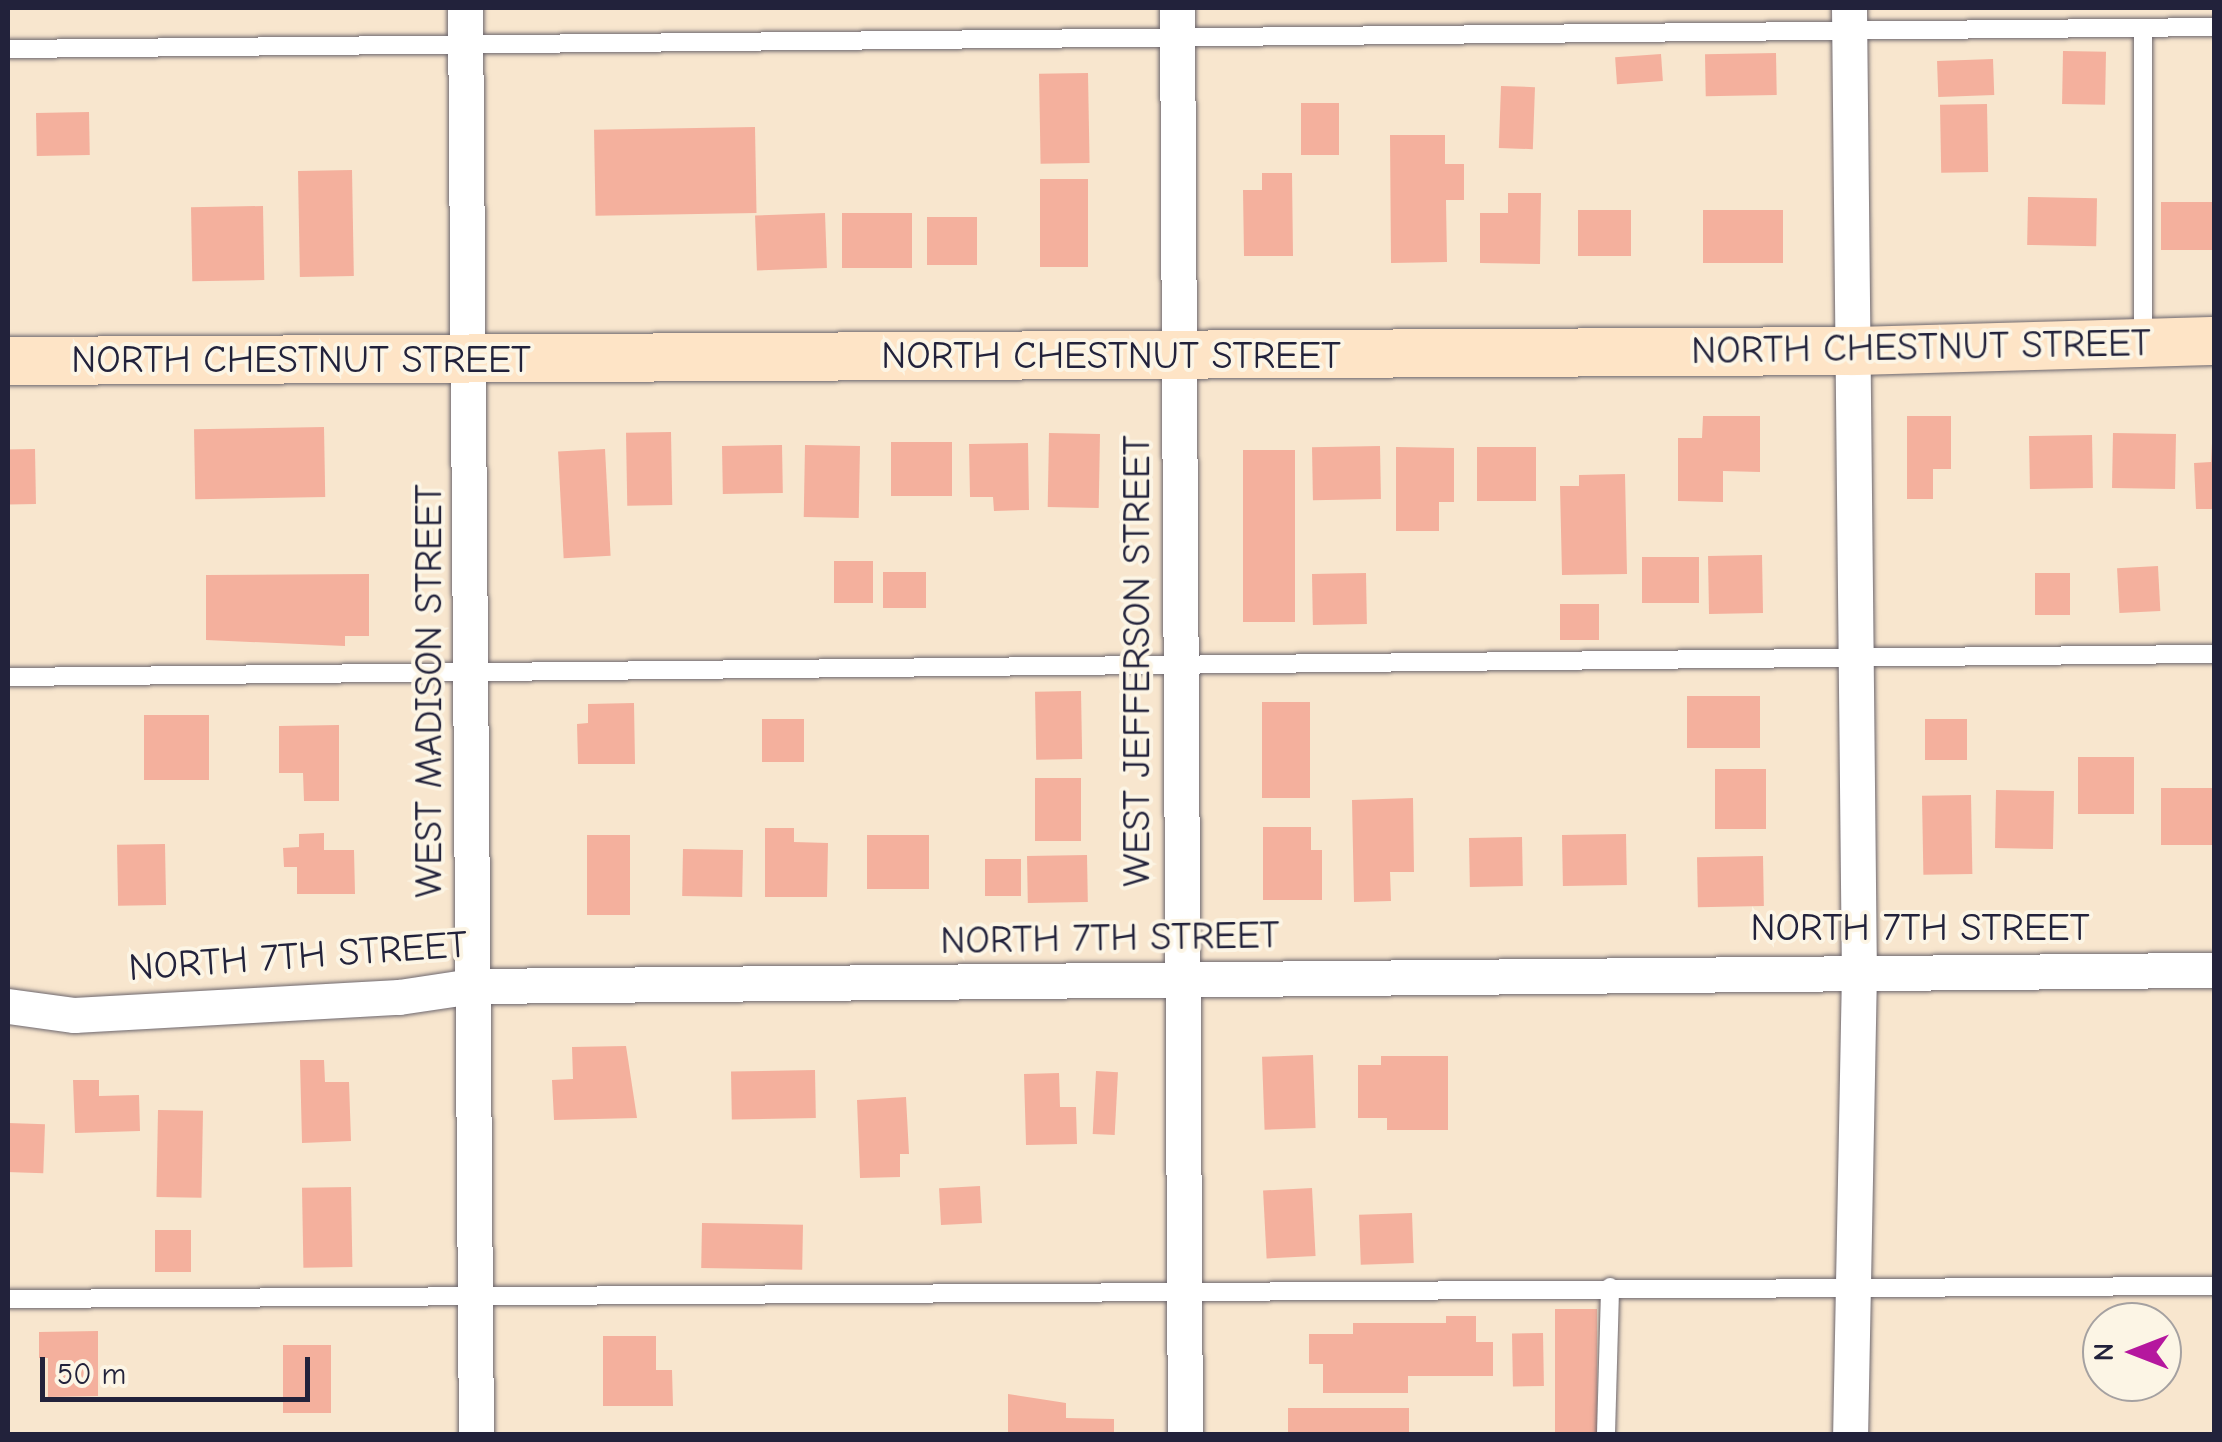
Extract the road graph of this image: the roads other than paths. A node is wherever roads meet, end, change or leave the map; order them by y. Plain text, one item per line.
1 (465, 8) edge
2 (1849, 20) edge
3 (1177, 22) edge
4 (2143, 28) junction
5 (2214, 28) edge
6 (466, 48) junction
7 (8, 49) edge
8 (2214, 341) edge
9 (2143, 344) junction
10 (1854, 351) junction
11 (1180, 356) junction
12 (8, 362) edge
13 (472, 362) junction
14 (2214, 654) edge
15 (1856, 657) junction
16 (1181, 663) junction
17 (472, 674) junction
18 (8, 676) edge
19 (1859, 970) junction
20 (2214, 970) edge
21 (1182, 981) junction
22 (473, 986) junction
23 (8, 1006) edge
24 (1850, 1285) junction
25 (2214, 1286) edge
26 (1610, 1287) junction
27 (1184, 1292) junction
28 (8, 1299) edge
29 (475, 1299) junction
30 (476, 1434) edge
31 (1184, 1434) edge
32 (1606, 1434) edge
33 (1850, 1434) edge

1 - 6 street, WEST MADISON STREET
2 - 3 lane
2 - 4 lane
2 - 10 street
3 - 6 lane
3 - 11 street, WEST JEFFERSON STREET
4 - 5 lane
4 - 9 lane
6 - 7 lane
6 - 13 street, WEST MADISON STREET
8 - 9 main road, NORTH CHESTNUT STREET
9 - 10 main road, NORTH CHESTNUT STREET
10 - 11 main road, NORTH CHESTNUT STREET
10 - 15 street
11 - 13 main road, NORTH CHESTNUT STREET
11 - 16 street, WEST JEFFERSON STREET
12 - 13 main road, NORTH CHESTNUT STREET
13 - 17 street, WEST MADISON STREET
14 - 15 lane
15 - 16 lane
15 - 19 street
16 - 17 lane
16 - 21 street, WEST JEFFERSON STREET
17 - 18 lane
17 - 22 street, WEST MADISON STREET
19 - 20 street, NORTH 7TH STREET
19 - 21 street, NORTH 7TH STREET
19 - 24 street
21 - 22 street, NORTH 7TH STREET
21 - 27 street, WEST JEFFERSON STREET
22 - 23 street, NORTH 7TH STREET
22 - 29 street, WEST MADISON STREET
24 - 25 lane
24 - 26 lane
24 - 33 street
26 - 27 lane
26 - 32 lane
27 - 29 lane
27 - 31 street, WEST JEFFERSON STREET
28 - 29 lane
29 - 30 street, WEST MADISON STREET

